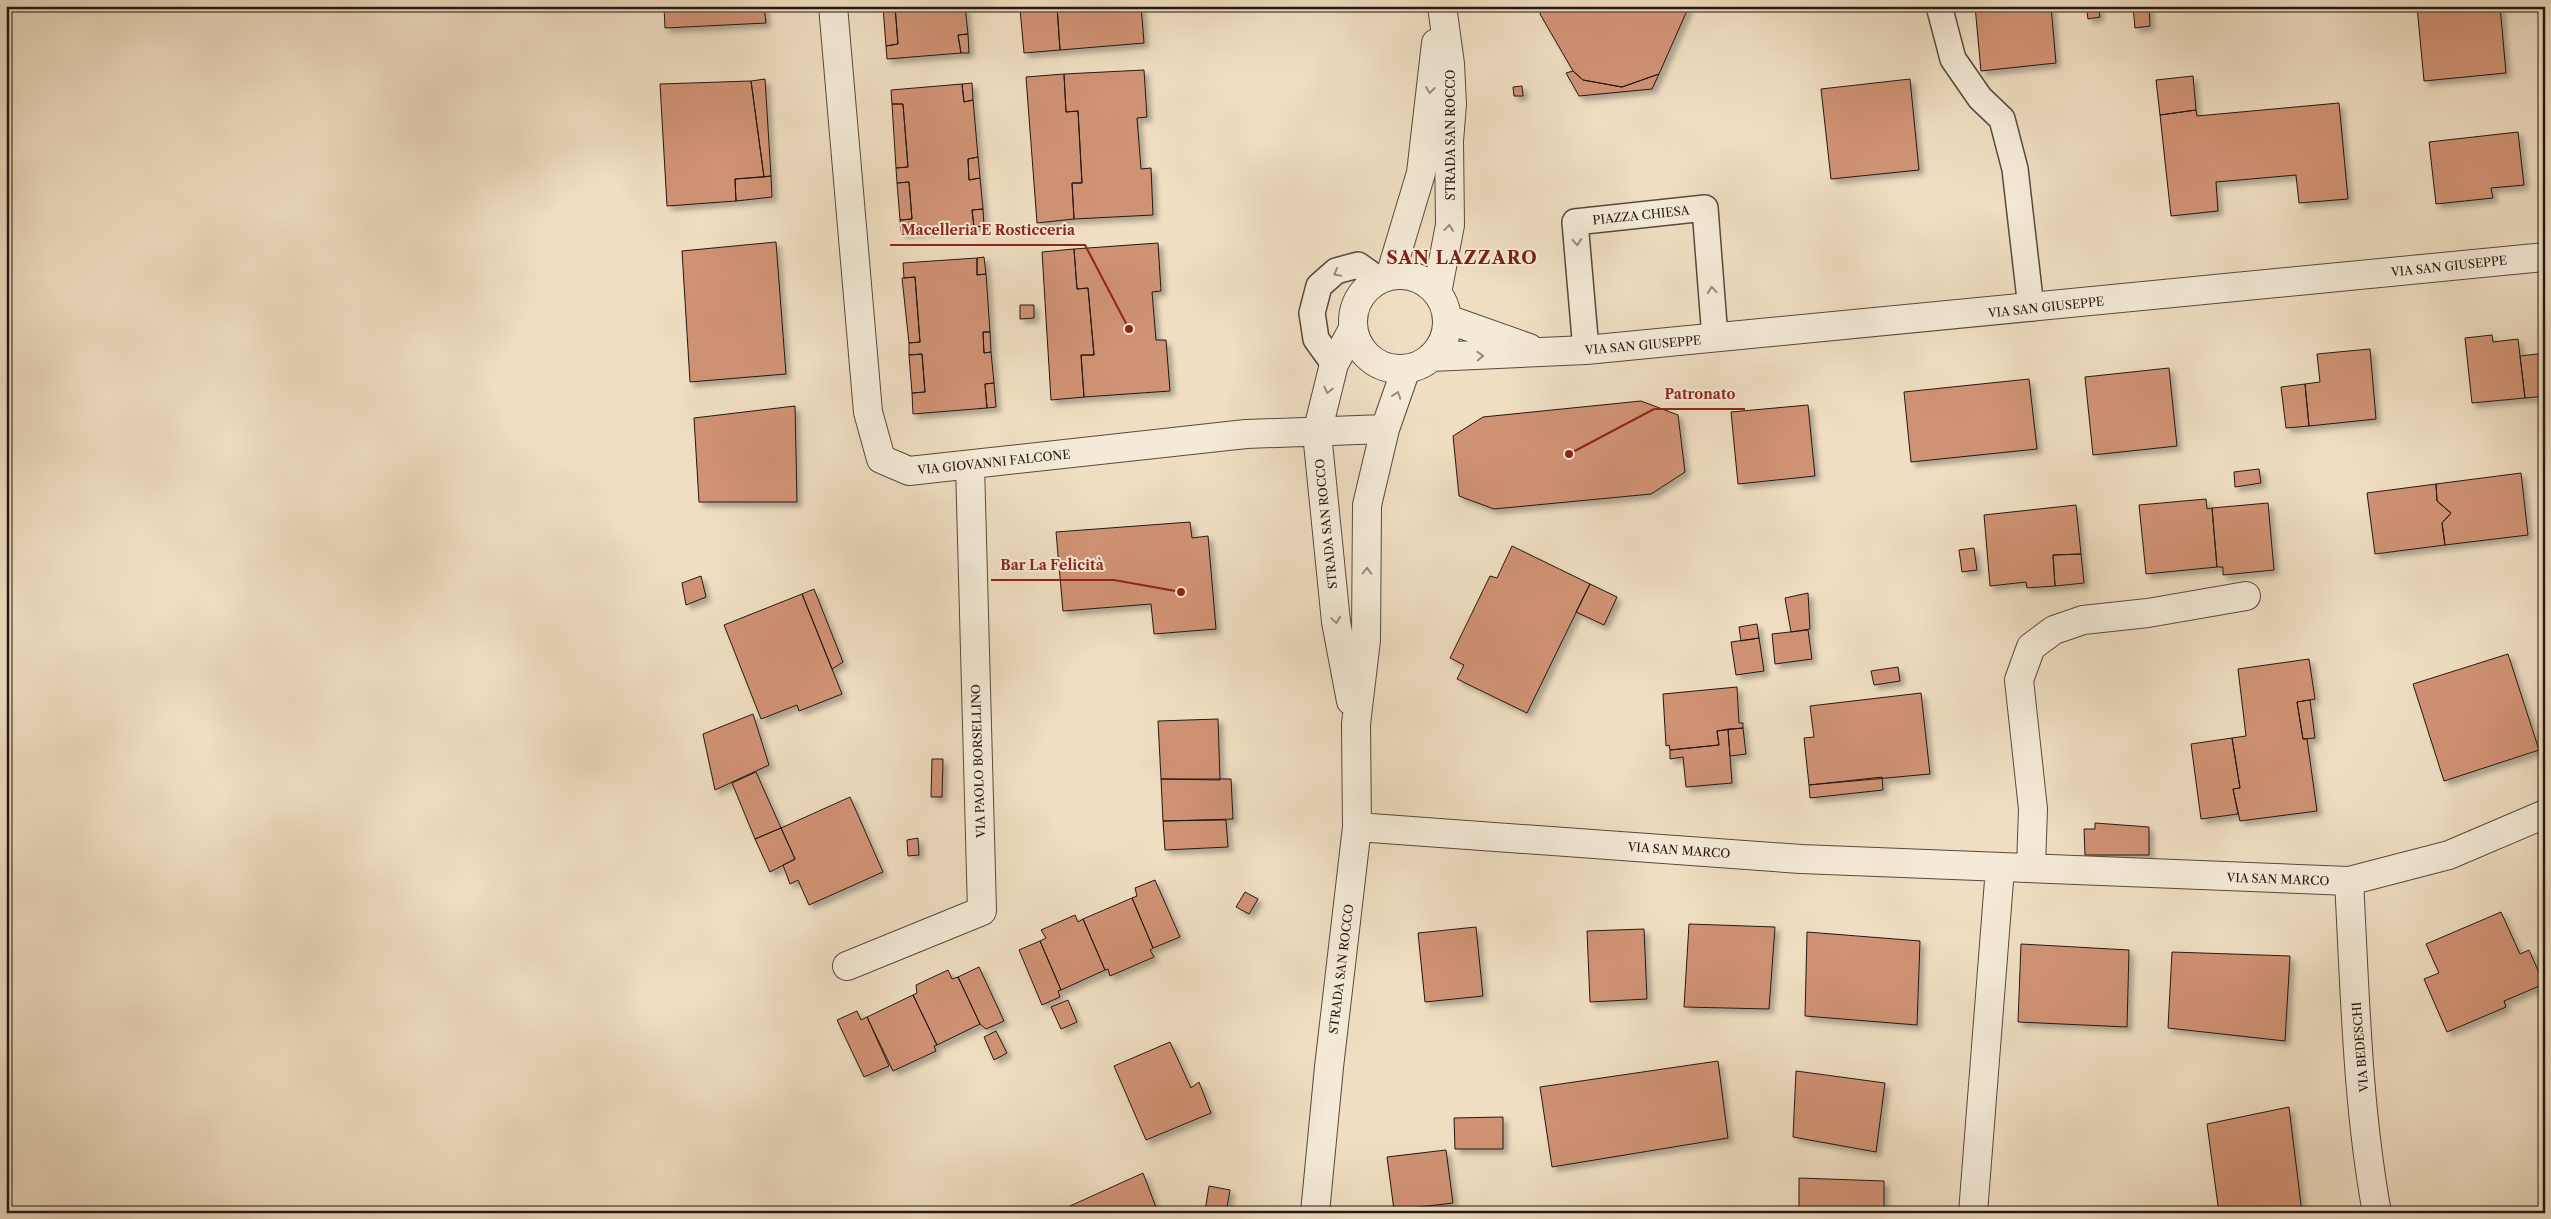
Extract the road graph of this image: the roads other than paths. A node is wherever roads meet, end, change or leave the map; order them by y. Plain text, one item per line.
1 (832, 6) edge
2 (1440, 6) edge
3 (1939, 6) edge
4 (2545, 257) edge
5 (1384, 278) junction
6 (1437, 293) junction
7 (2031, 308) junction
8 (1446, 319) junction
9 (1353, 330) junction
10 (1716, 338) junction
11 (1586, 350) junction
12 (1547, 354) junction
13 (1431, 357) junction
14 (1334, 364) junction
15 (1406, 369) junction
16 (1386, 429) junction
17 (1317, 433) junction
18 (970, 465) junction
19 (2246, 596) dead end
20 (1356, 724) junction
21 (2545, 814) edge
22 (1358, 826) junction
23 (2031, 867) junction
24 (2000, 868) junction
25 (2349, 881) junction
26 (847, 966) dead end
27 (1315, 1213) edge
28 (1973, 1213) edge
29 (2377, 1213) edge

1 - 18 street, VIA GIOVANNI FALCONE
2 -> 5 street, STRADA SAN ROCCO
6 -> 2 street, STRADA SAN ROCCO
3 - 7 lane
4 - 7 street, VIA SAN GIUSEPPE
5 - 6 street
5 - 9 street
5 -> 14 lane
6 - 8 street
7 - 10 street, VIA SAN GIUSEPPE
8 - 12 street, VIA SAN GIUSEPPE
8 - 13 street
9 - 14 street, STRADA SAN ROCCO
9 - 15 street
10 - 11 street, VIA SAN GIUSEPPE
10 -> 11 lane, PIAZZA CHIESA
11 - 12 street, VIA SAN GIUSEPPE
13 -> 12 street, VIA SAN GIUSEPPE
13 - 15 street
14 -> 17 street, STRADA SAN ROCCO
16 -> 15 street, STRADA SAN ROCCO
16 - 17 street, VIA GIOVANNI FALCONE
20 -> 16 street, STRADA SAN ROCCO
17 - 18 street, VIA GIOVANNI FALCONE
17 -> 20 street, STRADA SAN ROCCO
18 - 26 street, VIA PAOLO BORSELLINO
19 - 23 street
20 - 22 street, STRADA SAN ROCCO
21 - 25 street, VIA SAN MARCO
22 - 24 street, VIA SAN MARCO
22 - 27 street, STRADA SAN ROCCO
23 - 24 street, VIA SAN MARCO
23 - 25 street, VIA SAN MARCO
24 - 28 street
25 - 29 street, VIA BEDESCHI

